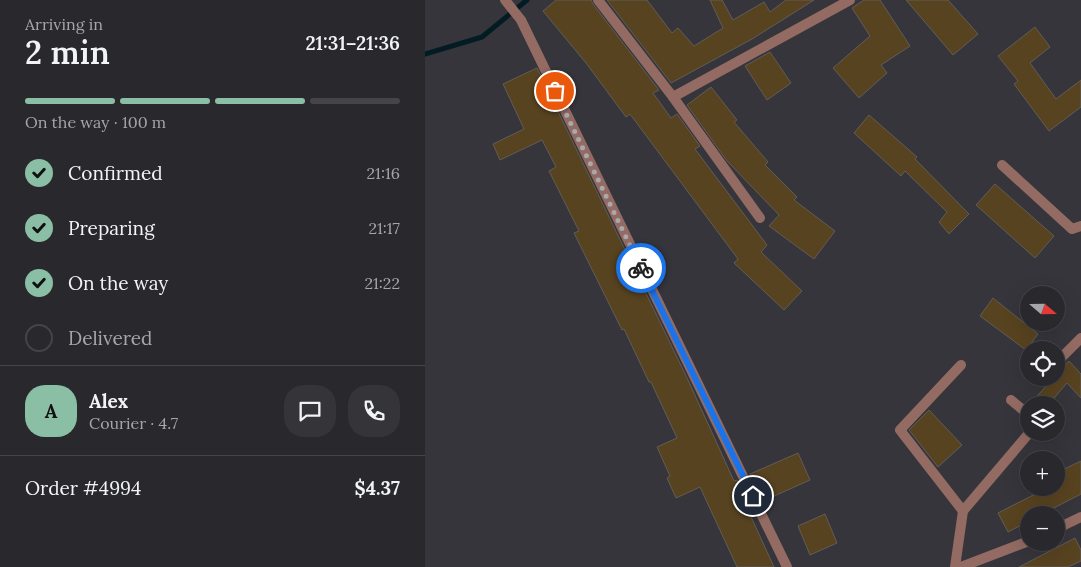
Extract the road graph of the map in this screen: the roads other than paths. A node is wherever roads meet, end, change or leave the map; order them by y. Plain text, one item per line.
1 (505, 0) edge
2 (598, 0) edge
3 (850, 0) edge
4 (673, 98) junction
5 (1002, 164) dead end
6 (760, 218) dead end
7 (1081, 226) edge
8 (1081, 338) edge
9 (1065, 354) edge
10 (961, 365) dead end
11 (1011, 400) dead end
12 (1020, 408) edge
13 (1022, 441) edge
14 (963, 511) junction
15 (1081, 517) edge
16 (1065, 525) edge
17 (1020, 544) edge
18 (787, 567) edge
19 (955, 567) edge
20 (961, 567) edge

1 - 18 street
2 - 4 street
3 - 4 street
4 - 6 street
5 - 7 street
8 - 9 street
10 - 14 street
11 - 12 street
13 - 14 street
14 - 19 street
15 - 16 street
17 - 20 street

